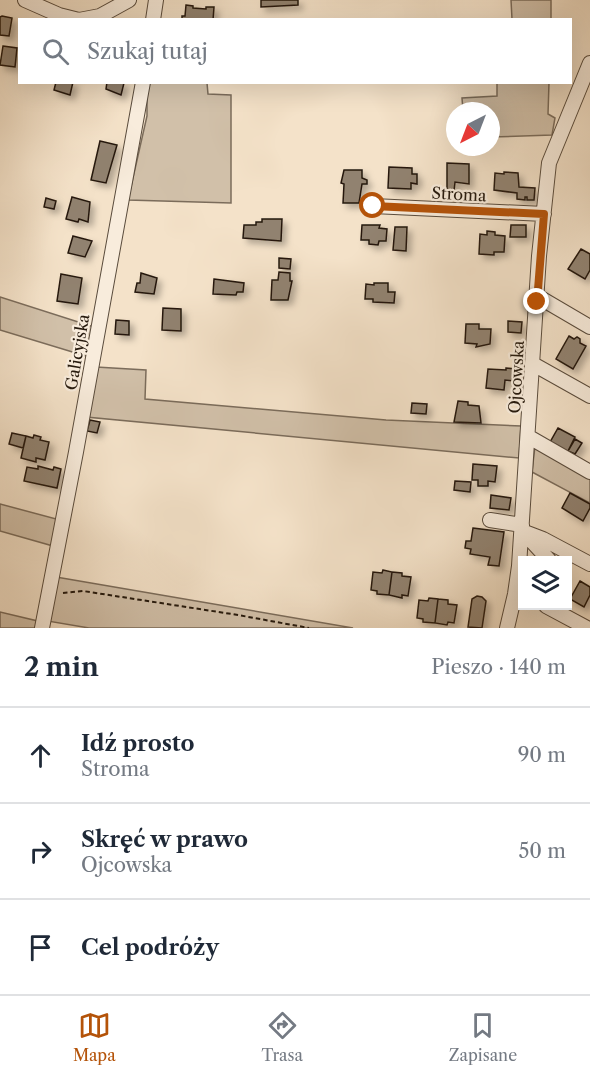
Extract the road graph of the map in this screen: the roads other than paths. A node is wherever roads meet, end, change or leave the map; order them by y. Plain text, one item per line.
1 (25, 0) edge
2 (129, 0) edge
3 (156, 0) edge
4 (71, 18) edge
5 (90, 18) edge
6 (153, 18) edge
7 (590, 63) edge
8 (143, 84) edge
9 (373, 206) dead end
10 (544, 214) junction
11 (537, 296) junction
12 (590, 327) edge
13 (533, 364) junction
14 (590, 396) edge
15 (529, 437) junction
16 (590, 472) edge
17 (490, 520) dead end
18 (522, 528) junction
19 (521, 556) edge
20 (545, 556) edge
21 (590, 564) edge
22 (518, 598) edge
23 (554, 610) edge
24 (42, 628) edge
25 (507, 628) edge
26 (587, 628) edge

1 - 4 street
2 - 5 street
3 - 6 street
7 - 10 street, Ojcowska
8 - 24 street, Galicyjska
9 - 10 street, Stroma
10 - 11 street, Ojcowska
11 - 12 street
11 - 13 street, Ojcowska
13 - 14 street
13 - 15 street, Ojcowska
15 - 16 street
15 - 18 street, Ojcowska
17 - 18 street
18 - 19 street, Ojcowska
18 - 20 street
18 - 21 street
22 - 25 street, Ojcowska
23 - 26 street

